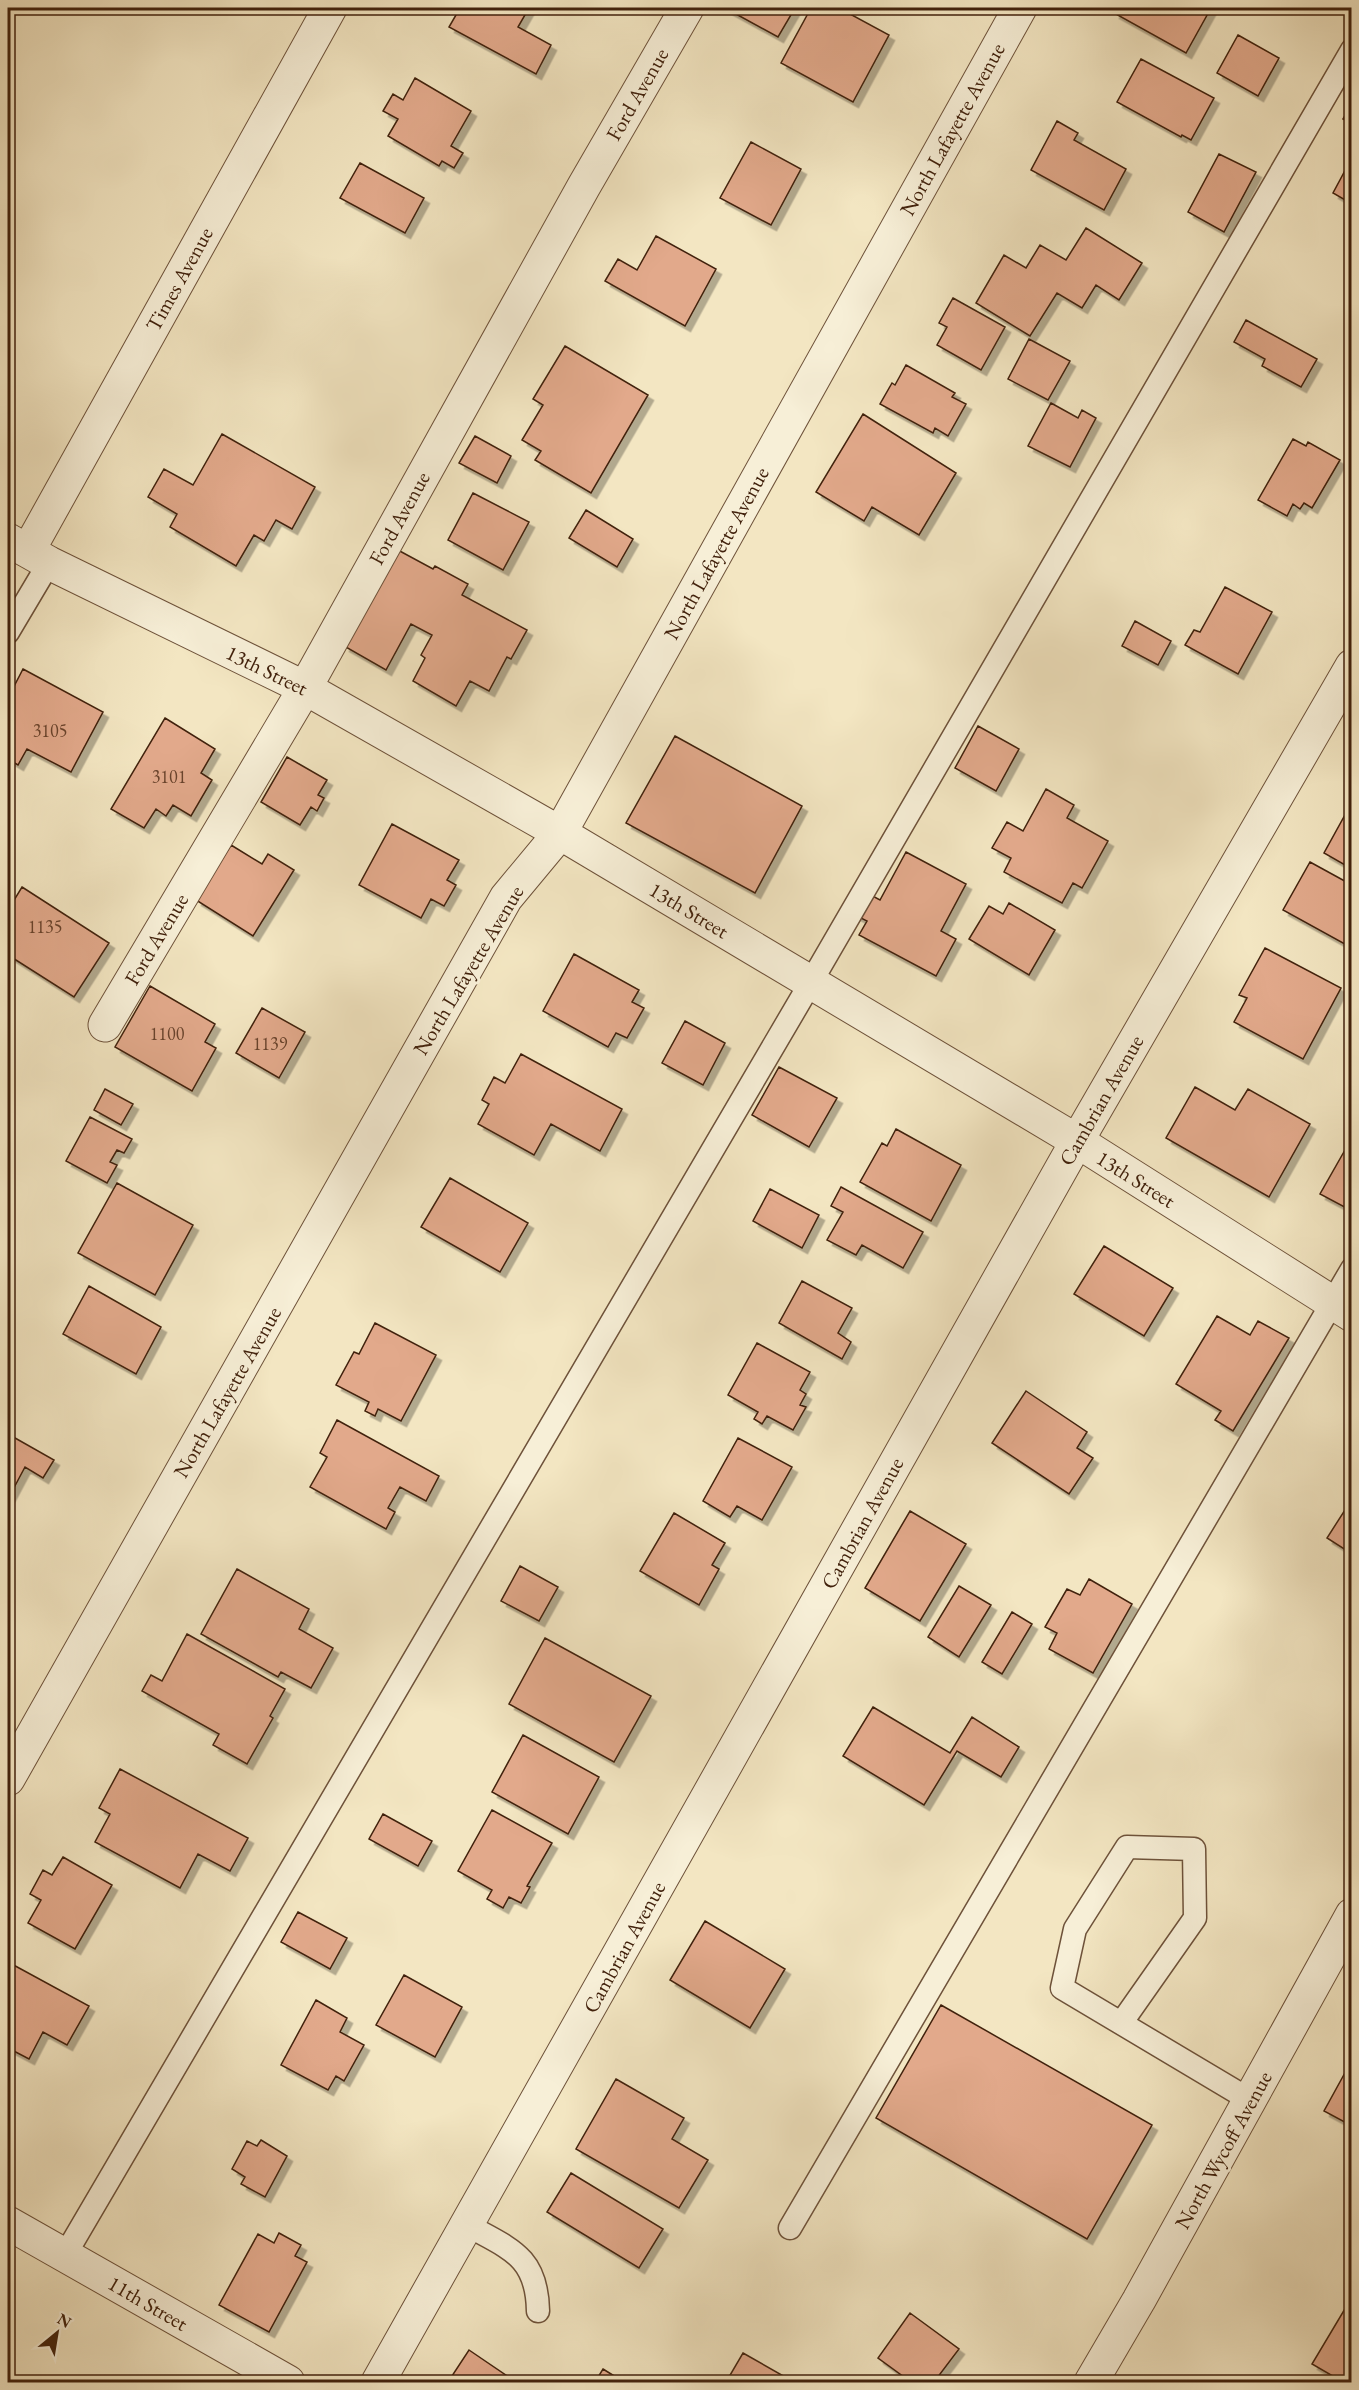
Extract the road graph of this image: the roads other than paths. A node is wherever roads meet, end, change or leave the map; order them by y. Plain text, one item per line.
1 (330, 8) edge
2 (687, 8) edge
3 (1020, 8) edge
4 (1352, 50) edge
5 (28, 551) edge
6 (8, 632) edge
7 (1352, 666) edge
8 (305, 688) junction
9 (560, 833) junction
10 (811, 982) junction
11 (105, 1024) dead end
12 (1077, 1141) junction
13 (1352, 1269) edge
14 (1342, 1309) edge
15 (8, 1779) edge
16 (1352, 1915) edge
17 (1122, 2022) junction
18 (1250, 2100) junction
19 (8, 2223) edge
20 (467, 2225) junction
21 (790, 2228) dead end
22 (65, 2255) junction
23 (538, 2311) dead end
24 (288, 2382) edge
25 (378, 2382) edge
26 (1091, 2382) edge

1 - 5 street, Times Avenue
2 - 8 street, Ford Avenue
3 - 9 street, North Lafayette Avenue
4 - 10 lane
5 - 6 lane
5 - 8 street, 13th Street
7 - 12 street, Cambrian Avenue
8 - 9 street, 13th Street
8 - 11 street, Ford Avenue
9 - 10 street, 13th Street
9 - 15 street, North Lafayette Avenue
10 - 12 street, 13th Street
10 - 22 lane
12 - 14 street, 13th Street
12 - 20 street, Cambrian Avenue
13 - 14 lane
14 - 21 lane
16 - 18 street, North Wycoff Avenue
17 - 17 lane
17 - 18 lane
18 - 26 street, North Wycoff Avenue
19 - 22 street, 11th Street
20 - 23 lane
20 - 25 street, Cambrian Avenue
22 - 24 street, 11th Street

